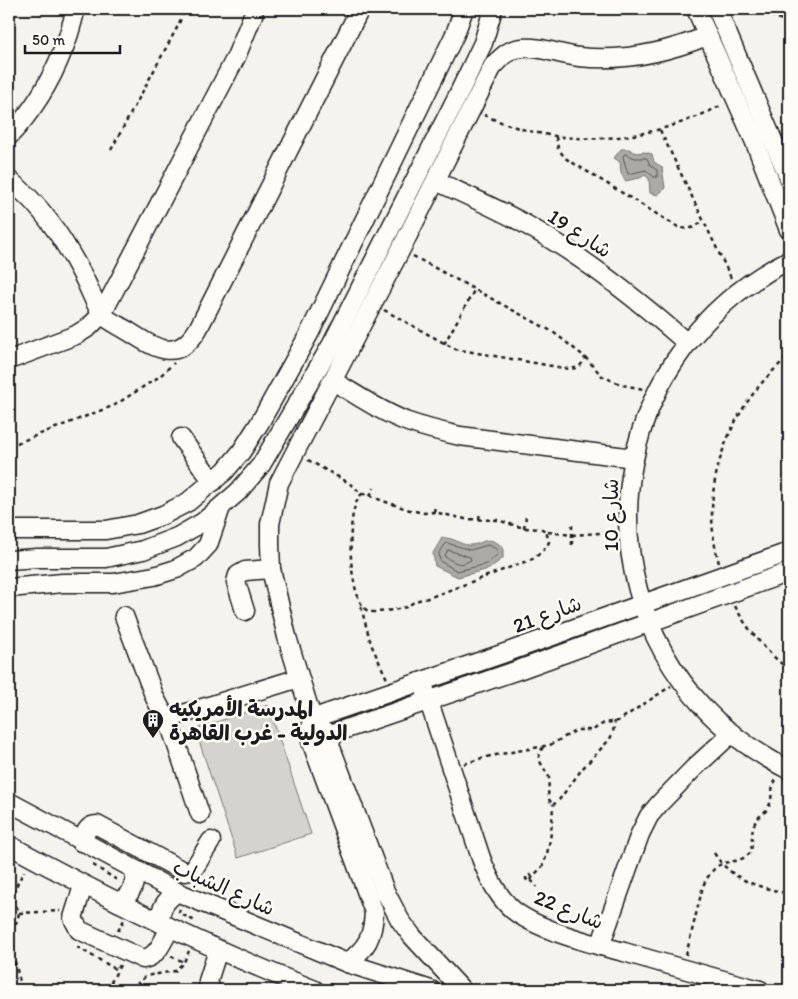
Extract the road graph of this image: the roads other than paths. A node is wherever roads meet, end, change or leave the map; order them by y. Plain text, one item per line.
1 (76, 9) edge
2 (254, 9) edge
3 (360, 9) edge
4 (464, 9) edge
5 (493, 9) edge
6 (696, 9) edge
7 (717, 9) edge
8 (708, 36) junction
9 (9, 136) edge
10 (389, 169) junction
11 (789, 178) edge
12 (9, 180) edge
13 (415, 180) junction
14 (436, 181) junction
15 (789, 230) edge
16 (789, 260) edge
17 (102, 314) junction
18 (687, 342) junction
19 (9, 360) edge
20 (333, 381) junction
21 (181, 438) dead end
22 (634, 458) junction
23 (213, 482) junction
24 (221, 507) junction
25 (9, 530) edge
26 (789, 552) edge
27 (9, 560) edge
28 (271, 569) junction
29 (789, 572) edge
30 (9, 588) edge
31 (643, 604) junction
32 (245, 611) dead end
33 (124, 616) dead end
34 (650, 622) junction
35 (299, 678) junction
36 (422, 682) junction
37 (428, 701) junction
38 (167, 719) junction
39 (317, 719) junction
40 (336, 733) junction
41 (732, 733) junction
42 (789, 770) edge
43 (9, 802) edge
44 (200, 814) dead end
45 (81, 842) junction
46 (211, 842) dead end
47 (9, 845) edge
48 (131, 878) junction
49 (83, 886) junction
50 (181, 900) junction
51 (118, 902) junction
52 (165, 925) junction
53 (600, 946) junction
54 (218, 950) junction
55 (347, 964) junction
56 (313, 988) edge
57 (211, 990) edge
58 (431, 990) edge
59 (462, 990) edge
60 (760, 990) edge

1 - 9 street
2 - 17 street
3 - 17 street
4 - 10 street
5 - 13 street
6 - 8 street
7 - 11 street
8 - 14 street
8 - 15 street
10 - 13 street
10 - 23 street
12 - 17 street
13 - 24 street
14 - 18 street, شارع 19
14 - 20 street
16 - 18 street, شارع 10
17 - 19 street
18 - 22 street, شارع 10
20 - 22 street
20 - 28 street
21 - 23 street
22 - 31 street, شارع 10
23 - 25 street
24 - 27 street
24 - 30 street
26 - 31 street, شارع 21
28 - 32 street
28 - 35 street
29 - 34 street, شارع 21
31 - 34 street, شارع 10
31 - 36 street, شارع 21
33 - 38 street
34 - 37 street, شارع 21
34 - 41 street, شارع 10
35 - 38 street
35 - 39 street
36 - 37 street, شارع 22
36 - 39 street, شارع 21
37 - 40 street, شارع 21
37 - 53 street, شارع 22
38 - 44 street
39 - 40 street
39 - 55 street
40 - 59 street
41 - 42 street, شارع 10
41 - 53 street
43 - 45 street, شارع الشباب
45 - 46 street
45 - 48 street, شارع الشباب
47 - 49 street
48 - 50 street, شارع الشباب
48 - 51 street
49 - 51 street
49 - 52 street
50 - 52 street
50 - 55 street, شارع الشباب
51 - 52 street
52 - 54 street
53 - 60 street, شارع 22
54 - 56 street
54 - 57 street
55 - 58 street, شارع الشباب

